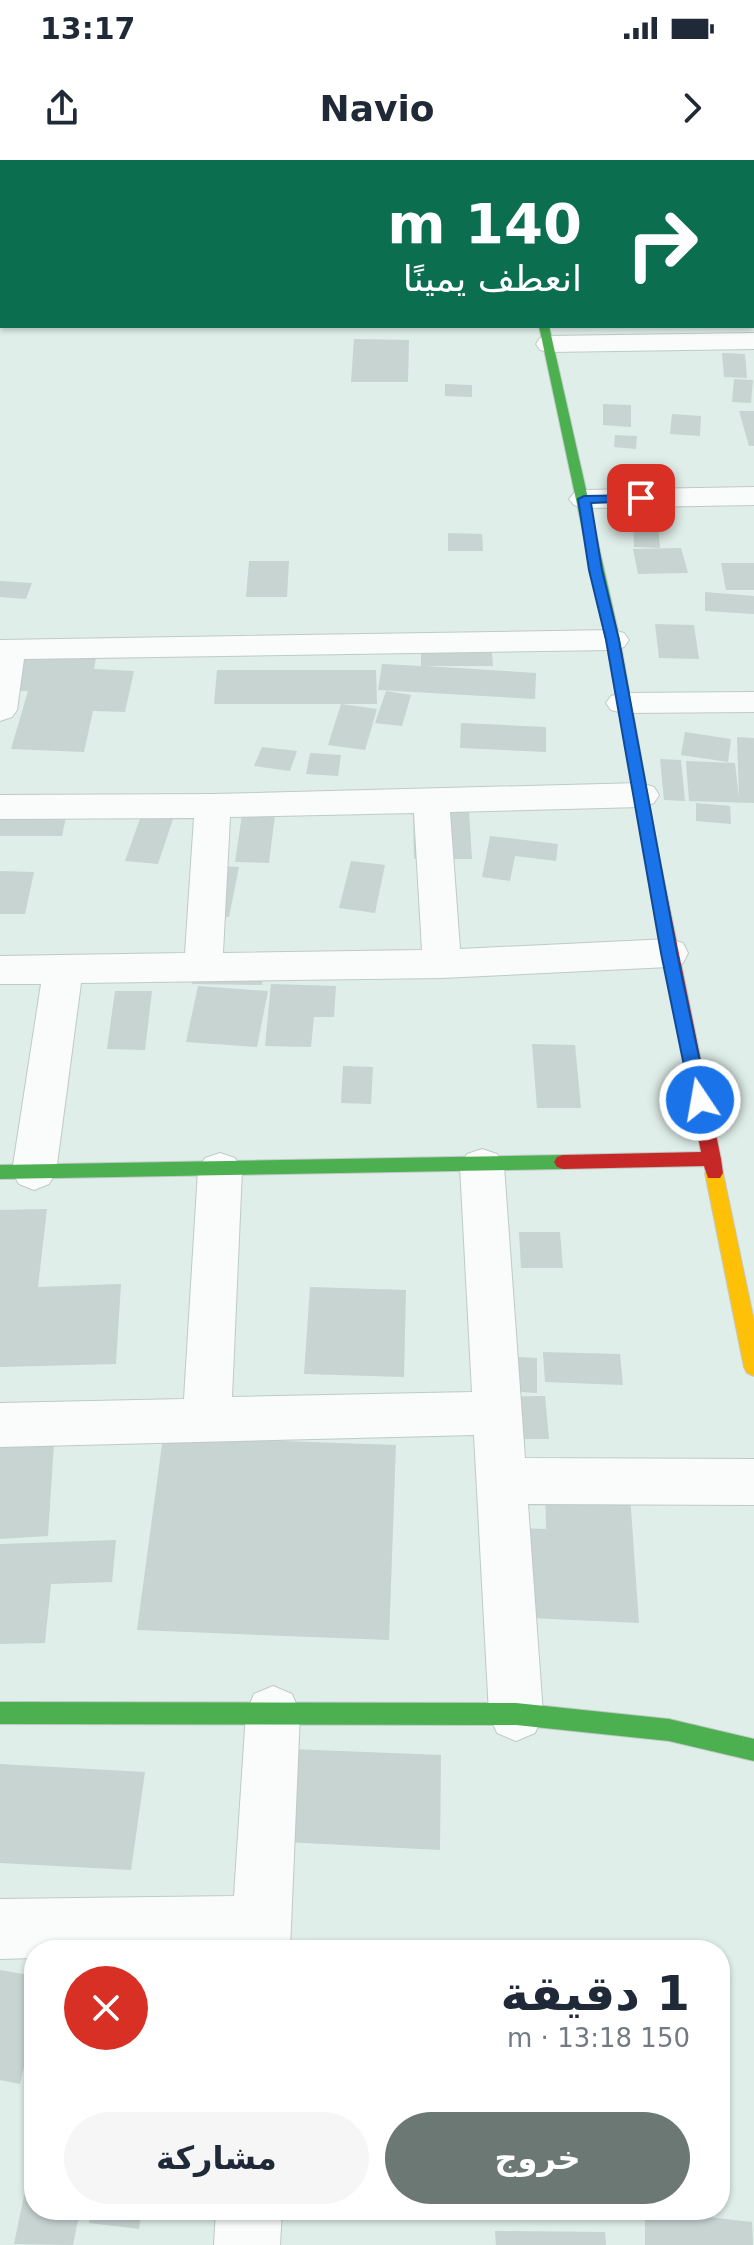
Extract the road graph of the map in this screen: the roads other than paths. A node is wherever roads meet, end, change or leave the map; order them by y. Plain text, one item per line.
1 (546, 335) edge
2 (754, 341) edge
3 (754, 496) edge
4 (584, 499) junction
5 (613, 640) junction
6 (4, 650) edge
7 (754, 702) edge
8 (623, 703) junction
9 (0, 710) edge
10 (641, 795) junction
11 (431, 799) junction
12 (213, 806) junction
13 (0, 807) edge
14 (669, 953) junction
15 (442, 964) junction
16 (63, 969) junction
17 (203, 969) junction
18 (0, 970) edge
19 (712, 1159) junction
20 (482, 1166) junction
21 (220, 1170) junction
22 (17, 1172) edge
23 (750, 1322) edge
24 (754, 1367) edge
25 (498, 1413) junction
26 (207, 1418) junction
27 (0, 1425) edge
28 (504, 1481) junction
29 (754, 1482) edge
30 (0, 1713) edge
31 (273, 1713) junction
32 (516, 1714) junction
33 (754, 1750) edge
34 (0, 1929) edge
35 (260, 1937) edge
36 (248, 2220) edge
37 (247, 2245) edge

1 - 2 street
1 - 4 street
3 - 4 street
4 - 5 street
5 - 6 street
5 - 8 street
6 - 9 street
7 - 8 street
8 - 10 street
10 - 11 street
10 - 14 street
11 - 12 street
11 - 15 street
12 - 13 street
12 - 17 street
14 - 15 street
14 - 19 street
15 - 17 street
16 - 17 street
16 - 18 street
16 - 22 street
19 - 20 street
19 - 23 street
20 - 21 street
20 - 25 street
21 - 22 street
21 - 26 street
23 - 24 street
25 - 26 street
25 - 28 street
26 - 27 street
28 - 29 street
28 - 32 street
30 - 31 street
31 - 32 street
31 - 35 street
32 - 33 street
34 - 35 street
36 - 37 street

